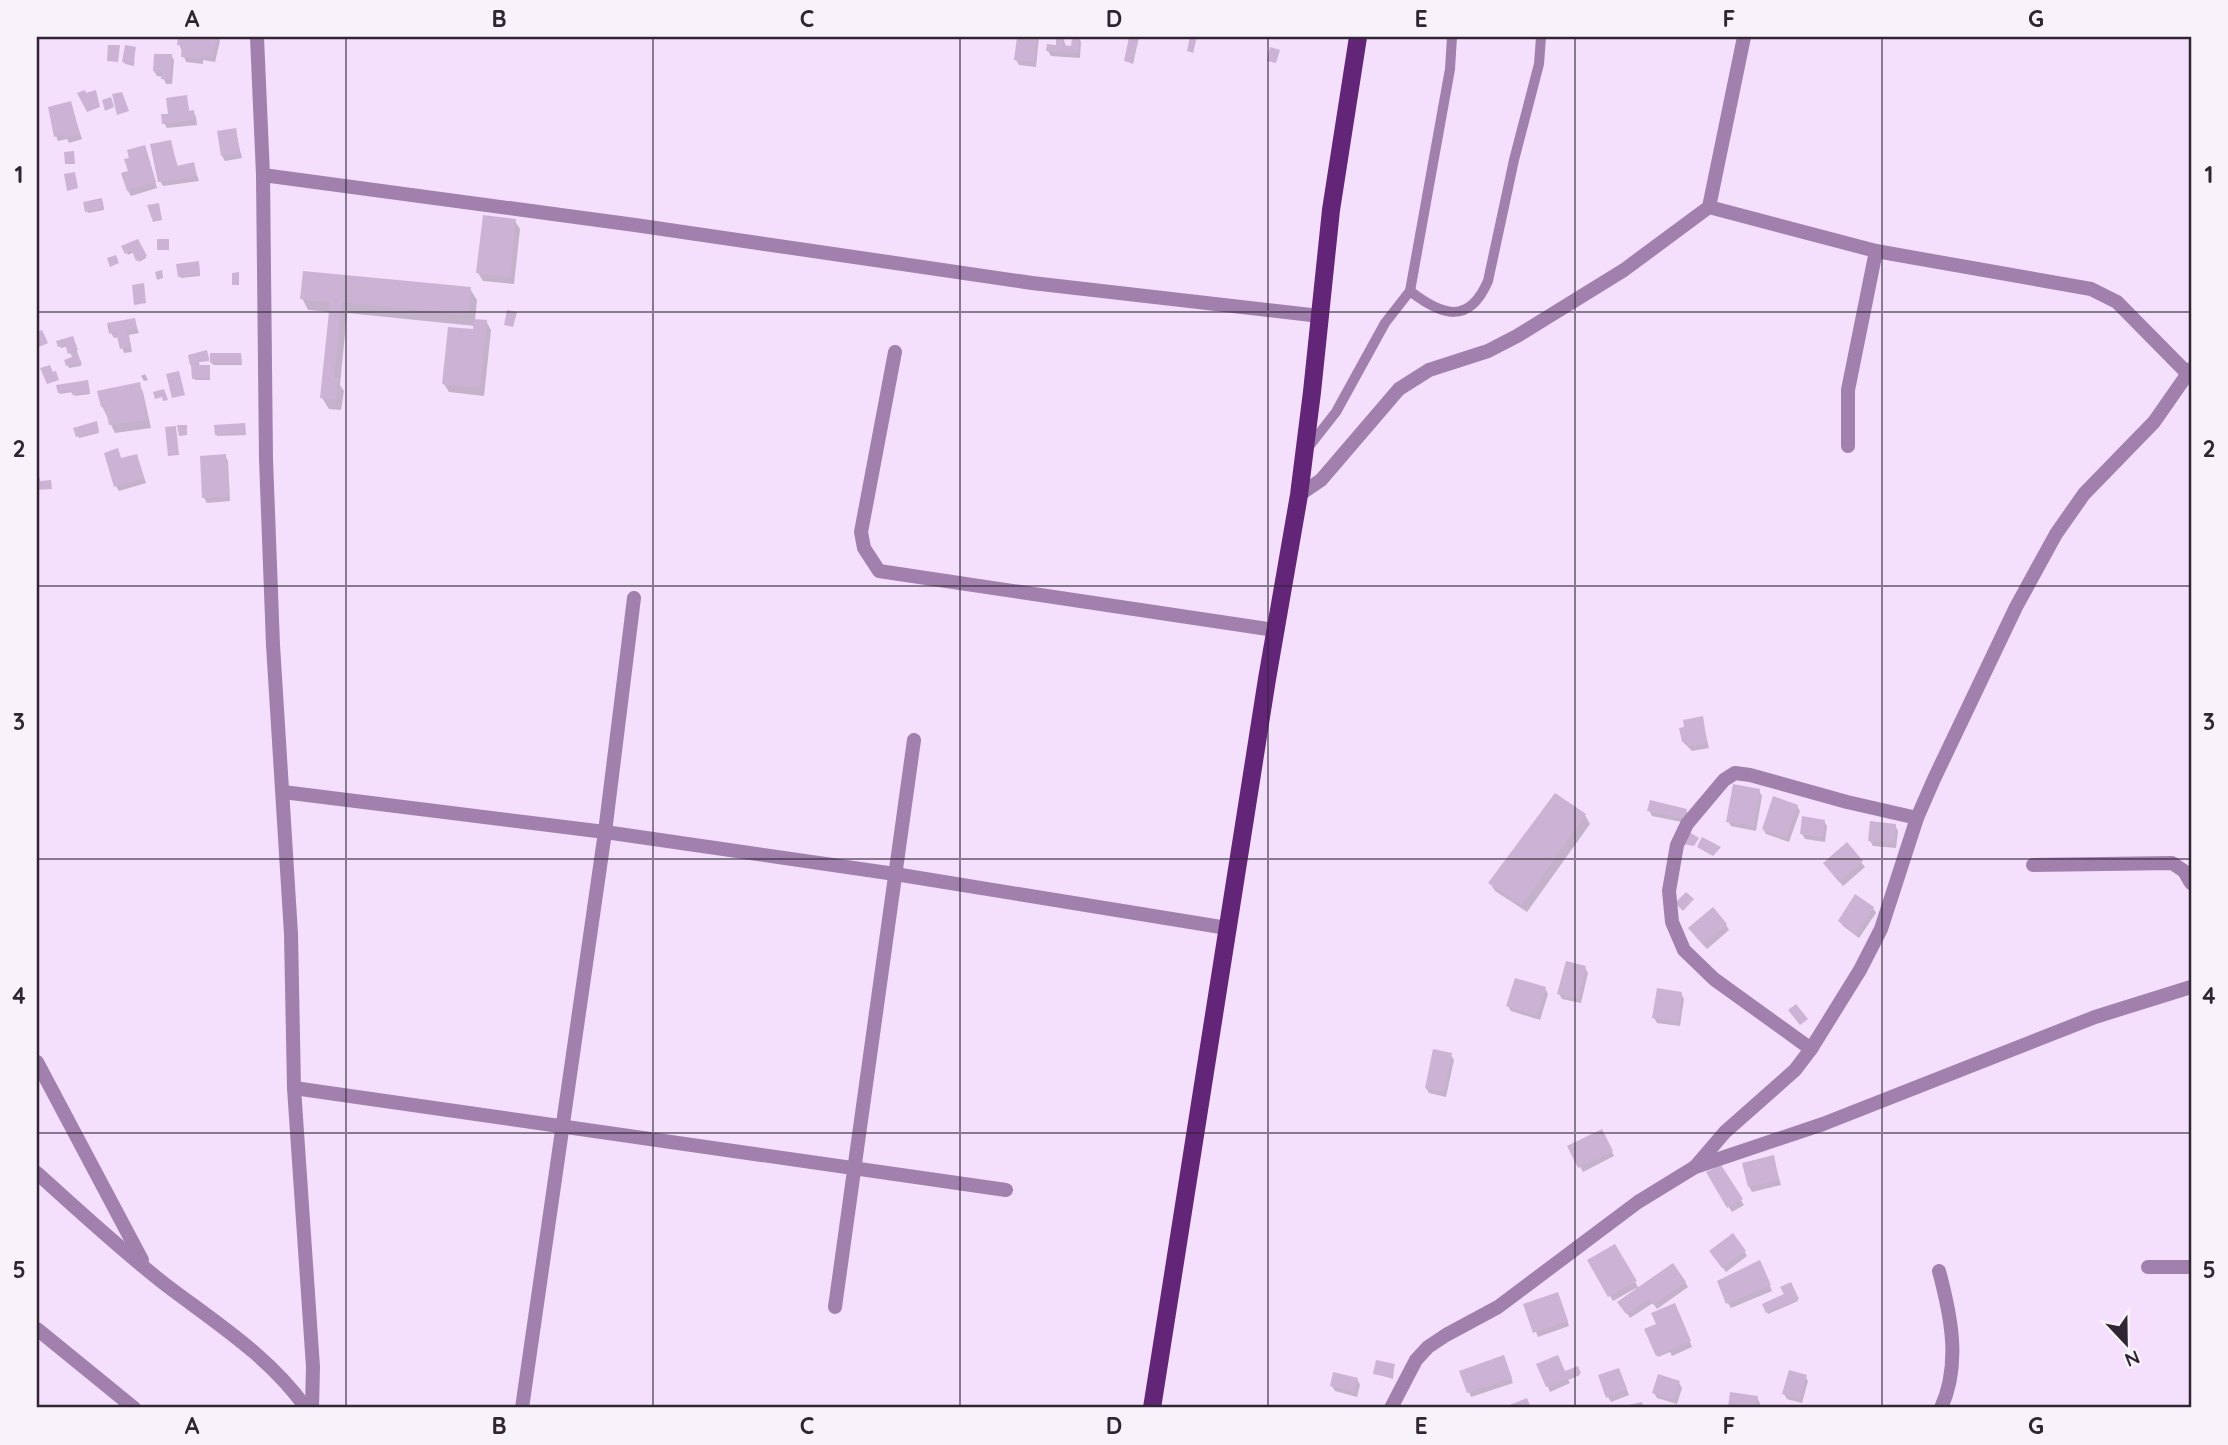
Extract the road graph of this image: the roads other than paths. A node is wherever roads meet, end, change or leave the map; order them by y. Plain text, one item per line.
1 (257, 37) edge
2 (1358, 37) edge
3 (1452, 37) edge
4 (1541, 37) edge
5 (1744, 37) edge
6 (263, 175) junction
7 (1709, 207) junction
8 (1876, 251) junction
9 (1410, 291) junction
10 (1320, 316) junction
11 (895, 352) dead end
12 (2190, 371) edge
13 (1848, 446) dead end
14 (1303, 453) junction
15 (1299, 495) junction
16 (634, 598) dead end
17 (1275, 630) junction
18 (914, 740) dead end
19 (282, 792) junction
20 (1917, 818) junction
21 (605, 832) junction
22 (2033, 865) dead end
23 (895, 874) junction
24 (2191, 883) edge
25 (1227, 928) junction
26 (2191, 987) edge
27 (1811, 1049) junction
28 (37, 1062) edge
29 (294, 1088) junction
30 (563, 1128) junction
31 (1695, 1167) junction
32 (854, 1168) junction
33 (37, 1173) edge
34 (1006, 1190) dead end
35 (145, 1267) junction
36 (2148, 1267) dead end
37 (2191, 1267) edge
38 (1939, 1270) dead end
39 (835, 1307) dead end
40 (37, 1329) edge
41 (134, 1408) edge
42 (306, 1408) edge
43 (313, 1408) edge
44 (522, 1408) edge
45 (1152, 1408) edge
46 (1391, 1408) edge
47 (1941, 1408) edge

1 - 6 street
2 - 10 main road
3 - 9 lane
4 - 9 lane
5 - 7 street
6 - 10 street
6 - 19 street
7 - 8 street
7 - 15 street
8 - 12 street
8 - 13 street
9 - 14 lane
10 - 14 main road
11 - 17 street
12 - 20 street
14 - 15 main road
15 - 17 main road
16 - 21 street
17 - 25 main road
18 - 23 street
19 - 21 street
19 - 29 street
20 - 27 street
20 - 27 street
21 - 23 street
21 - 30 street
22 - 24 street
23 - 25 street
23 - 32 street
25 - 45 main road
26 - 31 street
27 - 31 street
28 - 35 street
29 - 30 street
29 - 43 street
30 - 32 street
30 - 44 street
31 - 46 street
32 - 34 street
32 - 39 street
33 - 35 street
35 - 42 street
36 - 37 street
38 - 47 street
40 - 41 street

